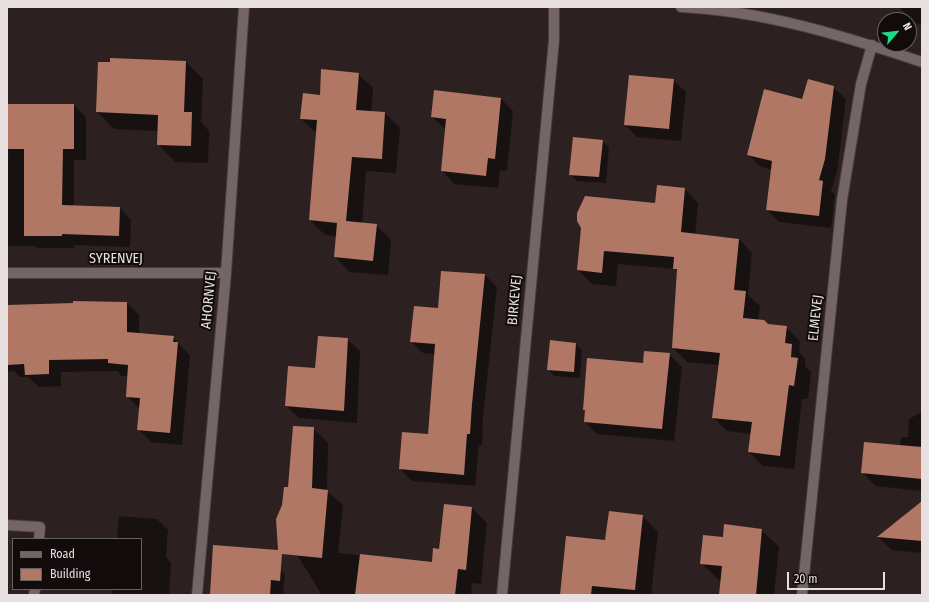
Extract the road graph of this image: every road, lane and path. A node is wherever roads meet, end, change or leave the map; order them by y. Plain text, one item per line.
1 (244, 7) edge
2 (554, 7) edge
3 (682, 7) edge
4 (872, 45) junction
5 (922, 62) edge
6 (7, 273) edge
7 (226, 273) junction
8 (7, 525) edge
9 (39, 538) edge
10 (197, 595) edge
11 (502, 595) edge
12 (802, 595) edge

1 - 7 street, AHORNVEJ
2 - 11 street, BIRKEVEJ
3 - 4 street
4 - 5 street
4 - 12 street, ELMEVEJ
6 - 7 street, SYRENVEJ
7 - 10 street, AHORNVEJ
8 - 9 street

